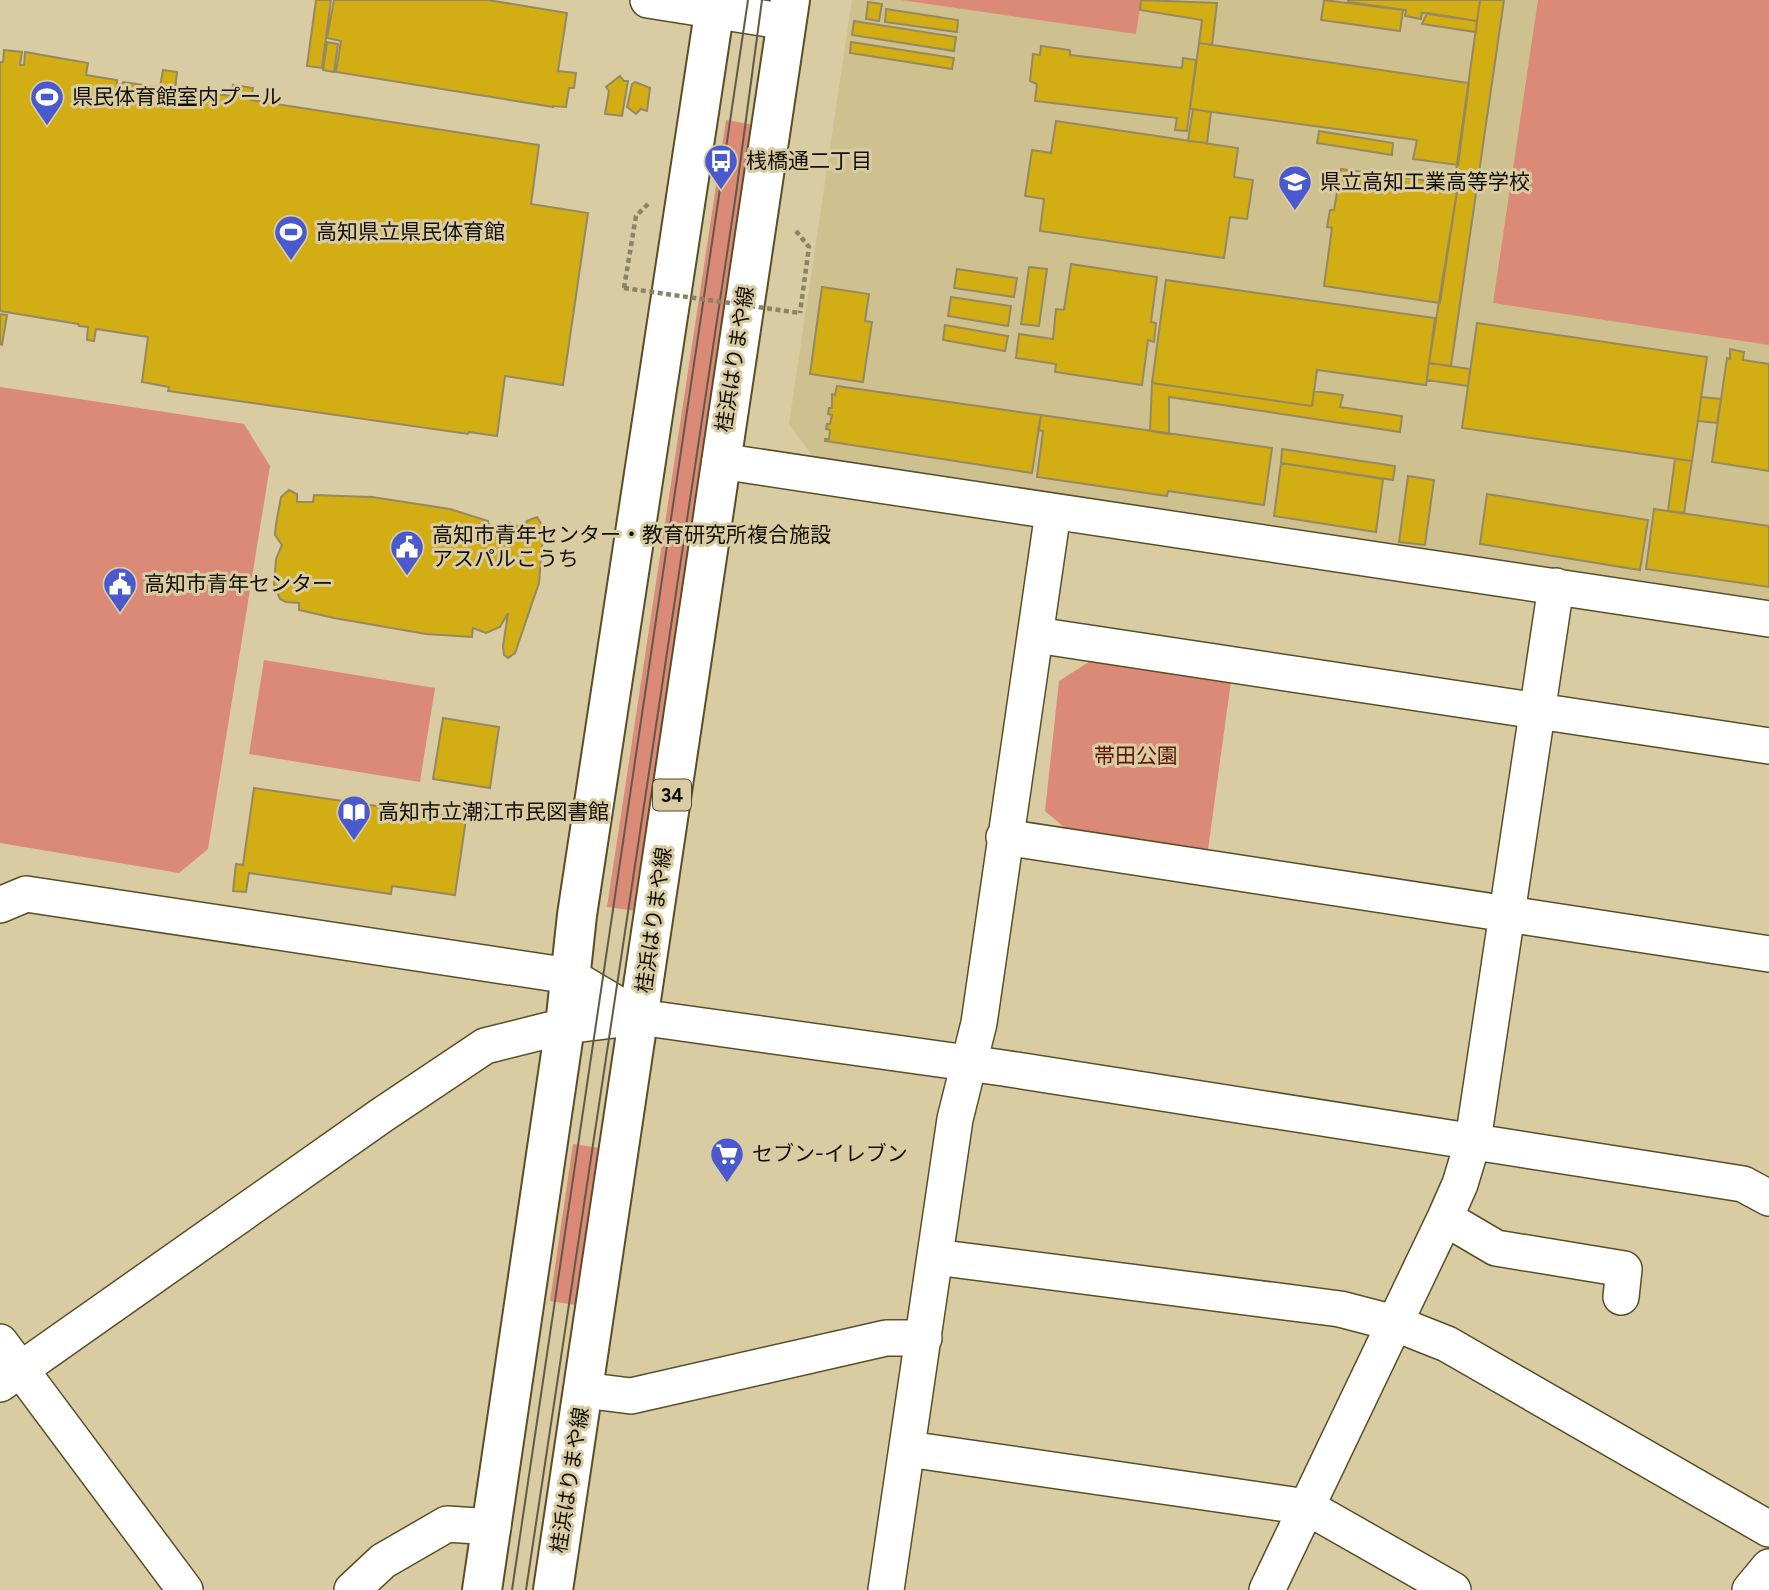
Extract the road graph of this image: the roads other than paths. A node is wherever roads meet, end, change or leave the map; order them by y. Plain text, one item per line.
1 (648, 0) edge
2 (715, 5) edge
3 (788, 11) edge
4 (720, 461) junction
5 (1053, 512) junction
6 (1556, 586) junction
7 (1769, 619) edge
8 (1035, 635) junction
9 (1539, 710) junction
10 (1769, 746) edge
11 (1004, 837) junction
12 (0, 905) edge
13 (1506, 915) junction
14 (1769, 954) edge
15 (570, 976) junction
16 (639, 1017) junction
17 (565, 1026) junction
18 (968, 1064) junction
19 (1473, 1141) junction
20 (1769, 1198) edge
21 (1445, 1217) junction
22 (935, 1257) junction
23 (1621, 1297) dead end
24 (1394, 1322) junction
25 (924, 1338) junction
26 (0, 1342) edge
27 (10, 1377) edge
28 (583, 1390) junction
29 (908, 1449) junction
30 (1307, 1507) junction
31 (492, 1527) junction
32 (1769, 1529) edge
33 (1769, 1567) edge
34 (186, 1590) edge
35 (352, 1590) edge
36 (482, 1590) edge
37 (553, 1590) edge
38 (886, 1590) edge
39 (1266, 1590) edge
40 (1453, 1590) edge
41 (1750, 1590) edge

1 - 2 street
2 - 3 street
2 - 15 main road
3 - 4 main road, 桂浜はりまや線 / 34
4 - 5 street
4 - 16 main road, 桂浜はりまや線 / 34
5 - 6 street
5 - 8 street
6 - 7 street
6 - 9 street
8 - 9 street
8 - 11 street
9 - 10 street
9 - 13 street
11 - 13 street
11 - 18 street
12 - 15 street
13 - 14 street
13 - 19 street
15 - 16 street
15 - 17 main road
16 - 17 street
16 - 18 street
16 - 28 main road, 桂浜はりまや線 / 34
17 - 27 street
17 - 31 main road
18 - 19 street
18 - 22 street
19 - 20 street
19 - 21 street
21 - 23 street
21 - 24 street
22 - 24 street
22 - 25 street
24 - 30 street
24 - 32 street
25 - 28 street
25 - 29 street
26 - 27 street
27 - 34 street
28 - 37 main road, 桂浜はりまや線 / 34
29 - 30 street
29 - 38 street
30 - 39 street
30 - 40 street
31 - 35 street
31 - 36 main road
33 - 41 street

